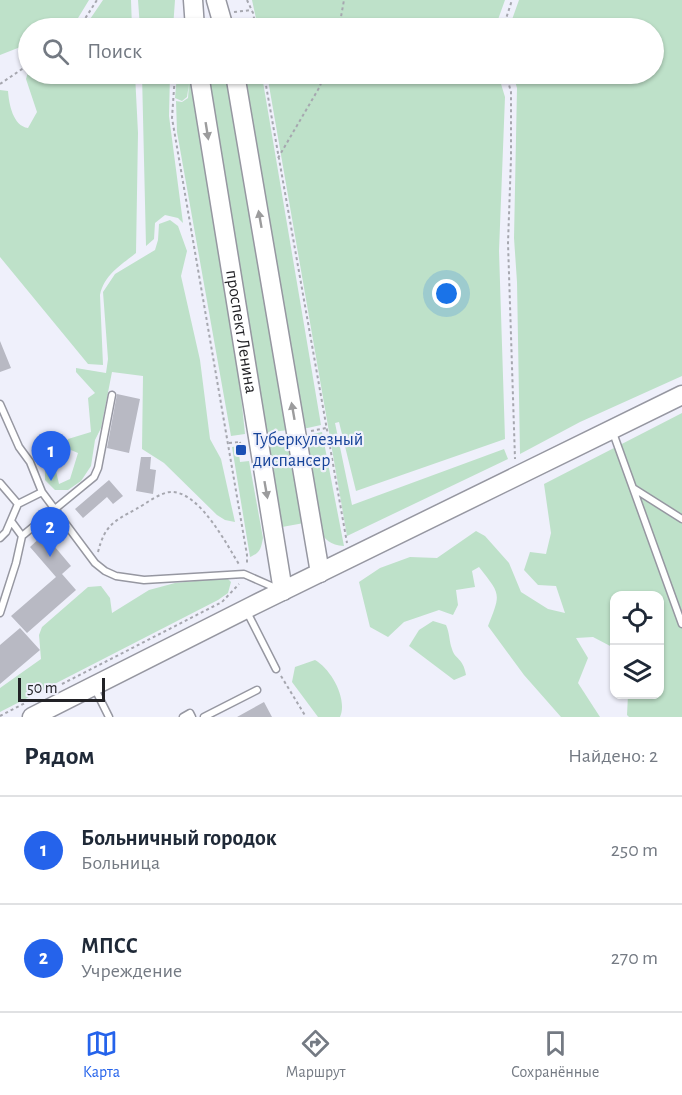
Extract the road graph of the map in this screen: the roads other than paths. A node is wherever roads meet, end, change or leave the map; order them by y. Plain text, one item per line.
1 (193, 0) edge
2 (216, 0) edge
3 (194, 18) edge
4 (226, 18) edge
5 (201, 84) edge
6 (237, 84) edge
7 (112, 395) dead end
8 (682, 395) edge
9 (0, 404) edge
10 (612, 430) junction
11 (1, 485) edge
12 (632, 488) junction
13 (42, 492) junction
14 (18, 504) junction
15 (55, 510) junction
16 (682, 519) edge
17 (11, 521) junction
18 (0, 525) edge
19 (6, 532) junction
20 (22, 536) junction
21 (0, 538) edge
22 (320, 573) junction
23 (282, 591) junction
24 (245, 609) junction
25 (0, 613) edge
26 (682, 624) edge
27 (276, 669) road end
28 (93, 686) junction
29 (257, 690) dead end
30 (32, 708) edge
31 (109, 717) edge
32 (183, 717) edge
33 (192, 717) edge
34 (204, 717) edge

1 - 3 street
2 - 4 street
5 -> 23 street, проспект Ленина
22 -> 6 street
7 - 15 lane
8 - 10 street
9 - 13 lane
10 - 12 lane
10 - 22 street
11 - 14 lane
12 - 16 lane
12 - 26 lane
13 - 14 lane
13 - 15 lane
14 - 17 lane
15 - 20 lane
15 - 23 lane
17 - 19 lane
17 - 20 lane
18 - 19 lane
19 - 21 lane
20 - 25 lane
22 - 23 street
23 - 24 street
24 - 27 lane
24 - 28 street
28 - 30 street
28 - 31 lane
29 - 34 lane
32 - 33 lane

